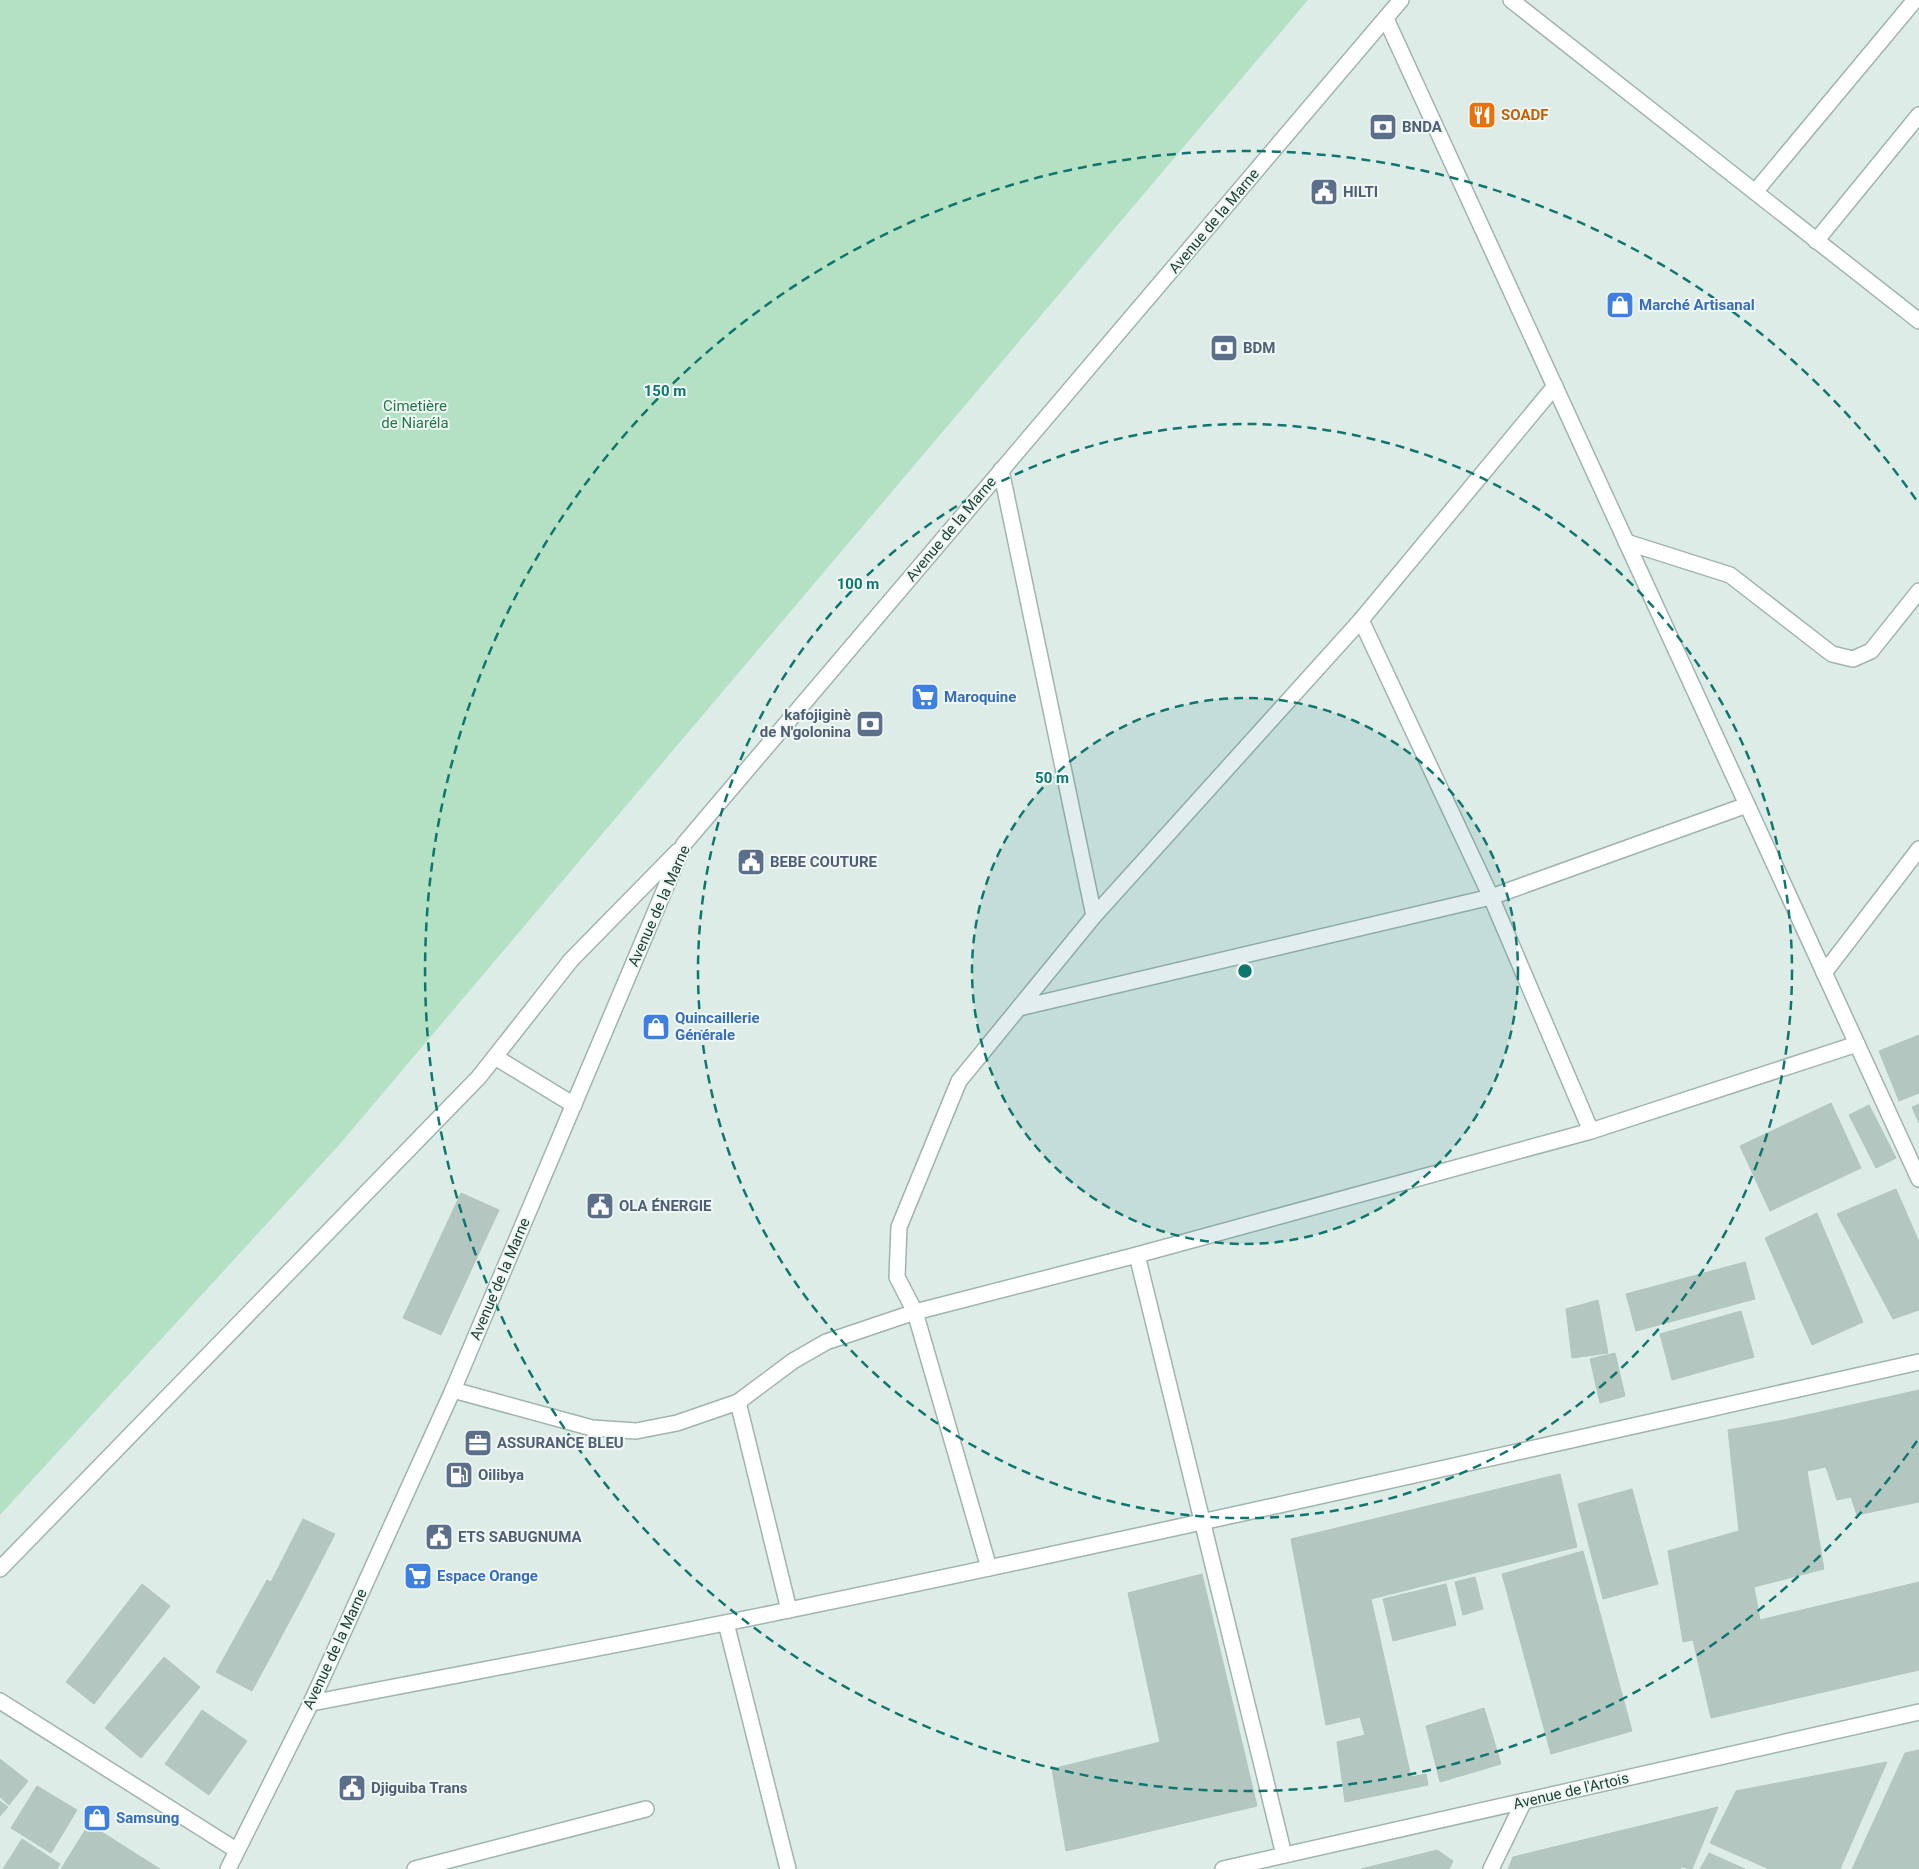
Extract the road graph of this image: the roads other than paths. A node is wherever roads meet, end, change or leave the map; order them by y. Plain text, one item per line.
1 (1401, 0) edge
2 (1511, 0) edge
3 (1915, 0) edge
4 (1386, 18) junction
5 (1919, 115) edge
6 (1755, 192) junction
7 (1816, 241) junction
8 (1919, 321) edge
9 (1555, 386) junction
10 (1001, 470) junction
11 (1626, 542) junction
12 (1919, 591) edge
13 (1361, 620) junction
14 (1747, 805) junction
15 (684, 844) junction
16 (1919, 849) edge
17 (1491, 898) junction
18 (1094, 916) junction
19 (1824, 973) junction
20 (1019, 1008) junction
21 (1857, 1044) junction
22 (495, 1057) junction
23 (574, 1105) junction
24 (1591, 1131) junction
25 (1919, 1180) edge
26 (1137, 1255) junction
27 (915, 1312) junction
28 (1919, 1362) edge
29 (453, 1390) junction
30 (738, 1402) junction
31 (1202, 1522) junction
32 (988, 1568) junction
33 (0, 1570) edge
34 (789, 1610) junction
35 (726, 1623) junction
36 (0, 1701) edge
37 (311, 1703) junction
38 (1919, 1712) edge
39 (1524, 1801) junction
40 (646, 1809) dead end
41 (236, 1850) junction
42 (1284, 1855) junction
43 (228, 1869) edge
44 (415, 1869) edge
45 (788, 1869) edge
46 (1223, 1869) edge
47 (1491, 1869) edge

1 - 4 street, Avenue de la Marne
2 - 6 street
3 - 6 street
4 - 9 street
4 - 10 street, Avenue de la Marne
5 - 7 street
6 - 7 street
7 - 8 street
9 - 11 street
9 - 13 street
10 - 15 street, Avenue de la Marne
10 - 18 street
11 - 12 street
11 - 14 street
13 - 17 street
13 - 18 street
14 - 17 street
14 - 19 street
15 - 22 street
15 - 23 street, Avenue de la Marne
16 - 19 street
17 - 20 street
17 - 24 street
18 - 20 street
19 - 21 street
20 - 27 street
21 - 24 street
21 - 25 street
22 - 23 street
22 - 33 street
23 - 29 street, Avenue de la Marne
24 - 26 street
26 - 27 street
26 - 31 street
27 - 30 street
27 - 32 street
28 - 31 street
29 - 30 street
29 - 37 street, Avenue de la Marne
30 - 34 street
31 - 32 street
31 - 42 street
32 - 34 street
34 - 35 street
35 - 37 street
35 - 45 street
36 - 41 street
37 - 41 street, Avenue de la Marne
38 - 39 street, Avenue de l'Artois
39 - 42 street, Avenue de l'Artois
39 - 47 street
40 - 44 street
41 - 43 street, Avenue de la Marne
42 - 46 street, Avenue de l'Artois

